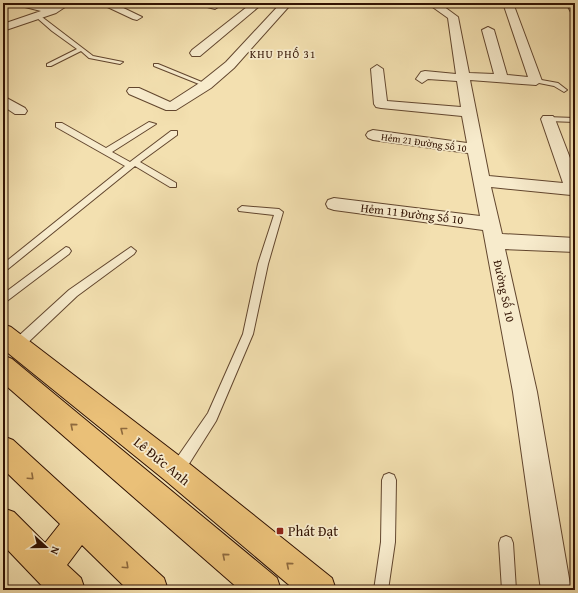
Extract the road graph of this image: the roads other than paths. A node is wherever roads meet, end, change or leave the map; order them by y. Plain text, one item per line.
1 (21, 3) edge
2 (66, 3) edge
3 (104, 3) edge
4 (195, 3) edge
5 (258, 3) edge
6 (287, 3) edge
7 (432, 3) edge
8 (508, 3) edge
9 (569, 3) edge
10 (215, 7) dead end
11 (52, 11) junction
12 (575, 14) edge
13 (38, 16) junction
14 (137, 17) dead end
15 (3, 28) edge
16 (488, 30) dead end
17 (81, 50) junction
18 (196, 53) dead end
19 (120, 62) dead end
20 (49, 65) dead end
21 (156, 65) dead end
22 (377, 68) dead end
23 (464, 77) junction
24 (422, 79) dead end
25 (502, 79) junction
26 (536, 81) junction
27 (206, 85) junction
28 (564, 90) dead end
29 (134, 91) dead end
30 (3, 100) edge
31 (20, 111) dead end
32 (468, 112) junction
33 (548, 119) joint
34 (575, 120) edge
35 (152, 124) dead end
36 (58, 125) dead end
37 (174, 132) dead end
38 (373, 135) dead end
39 (475, 149) junction
40 (106, 152) junction
41 (132, 163) junction
42 (482, 181) junction
43 (173, 185) dead end
44 (334, 204) dead end
45 (242, 209) dead end
46 (492, 232) junction
47 (575, 245) edge
48 (66, 251) dead end
49 (131, 251) dead end
50 (3, 269) edge
51 (3, 300) edge
52 (7, 349) edge
53 (3, 450) edge
54 (176, 471) junction
55 (389, 480) dead end
56 (3, 523) edge
57 (80, 523) junction
58 (506, 543) dead end
59 (46, 567) junction
60 (69, 590) edge
61 (152, 590) edge
62 (265, 590) edge
63 (320, 590) edge
64 (381, 590) edge
65 (509, 590) edge
66 (556, 590) edge

1 - 11 street
2 - 11 street
3 - 14 street
4 - 10 lane
5 - 18 street
6 - 27 street
7 - 23 street, Đường Số 10
8 - 26 street
9 - 12 lane
11 - 13 street
13 - 15 street
13 - 17 lane
16 - 25 street
17 - 19 lane
17 - 20 lane
21 - 27 lane
22 - 32 street
23 - 24 street
23 - 25 street
23 - 32 street, Đường Số 10
25 - 26 street
26 - 28 lane
27 - 29 street
30 - 31 street
32 - 39 street, Đường Số 10
33 - 34 lane
33 - 42 street
35 - 40 lane
36 - 40 lane
37 - 41 lane
38 - 39 street, Hẻm 21 Đường Số 10
39 - 42 street, Đường Số 10
40 - 41 lane
41 - 43 lane
41 - 50 lane
42 - 46 street, Đường Số 10
44 - 46 street, Hẻm 11 Đường Số 10
45 - 54 lane
46 - 47 street, Hẻm 11 Đường Số 10
46 - 66 street, Đường Số 10
48 - 51 lane
49 - 52 lane
54 -> 52 highway, Lê Đức Anh
62 -> 52 highway
53 -> 57 highway
63 -> 54 highway, Lê Đức Anh
55 - 64 lane
56 - 59 highway
57 - 59 highway
57 -> 61 highway
58 - 65 lane
59 - 60 highway

